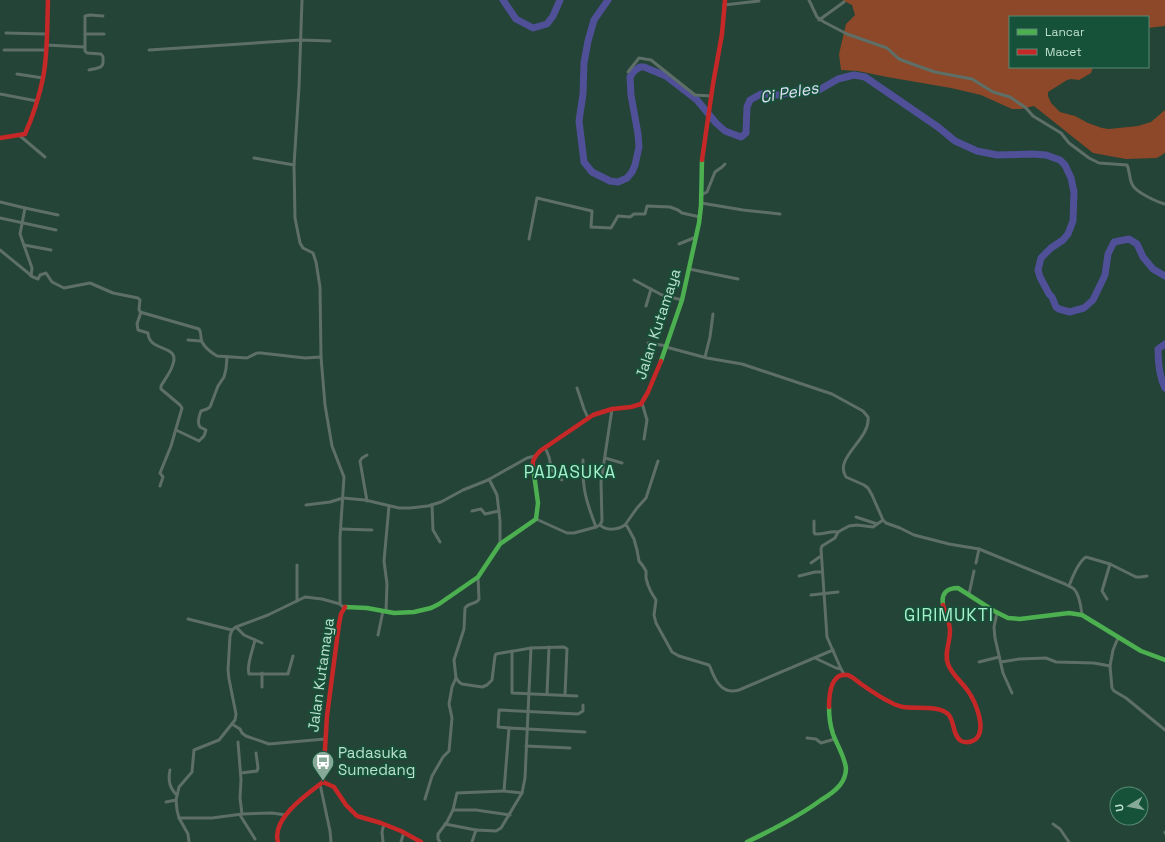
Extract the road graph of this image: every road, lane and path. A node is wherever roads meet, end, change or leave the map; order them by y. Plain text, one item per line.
1 (48, 0) edge
2 (302, 0) edge
3 (809, 0) edge
4 (759, 1) dead end
5 (724, 2) edge
6 (844, 2) dead end
7 (103, 16) dead end
8 (820, 20) junction
9 (6, 32) dead end
10 (46, 34) junction
11 (85, 34) junction
12 (104, 34) dead end
13 (300, 40) junction
14 (330, 41) dead end
15 (46, 47) junction
16 (84, 47) junction
17 (4, 50) dead end
18 (149, 50) dead end
19 (89, 70) dead end
20 (628, 72) dead end
21 (17, 74) dead end
22 (43, 78) junction
23 (0, 94) edge
24 (712, 96) junction
25 (37, 101) junction
26 (19, 135) junction
27 (0, 138) edge
28 (45, 157) dead end
29 (254, 158) dead end
30 (724, 164) dead end
31 (294, 165) junction
32 (701, 195) junction
33 (0, 202) edge
34 (701, 203) junction
35 (1165, 204) edge
36 (25, 208) junction
37 (780, 214) dead end
38 (58, 215) dead end
39 (700, 217) junction
40 (0, 218) edge
41 (23, 223) junction
42 (56, 230) dead end
43 (696, 237) junction
44 (529, 239) dead end
45 (679, 244) dead end
46 (24, 245) junction
47 (0, 250) edge
48 (51, 250) dead end
49 (689, 269) junction
50 (31, 276) junction
51 (738, 279) dead end
52 (634, 280) dead end
53 (651, 289) junction
54 (682, 300) junction
55 (646, 306) dead end
56 (141, 312) junction
57 (713, 314) dead end
58 (188, 340) dead end
59 (201, 341) junction
60 (648, 343) dead end
61 (666, 346) junction
62 (227, 357) junction
63 (321, 357) junction
64 (705, 357) junction
65 (577, 388) dead end
66 (642, 403) junction
67 (612, 409) junction
68 (588, 418) junction
69 (176, 430) junction
70 (644, 439) dead end
71 (545, 447) junction
72 (367, 455) dead end
73 (535, 456) junction
74 (605, 458) junction
75 (583, 460) dead end
76 (658, 461) dead end
77 (622, 463) dead end
78 (489, 479) junction
79 (562, 480) dead end
80 (160, 486) dead end
81 (343, 498) junction
82 (367, 501) junction
83 (306, 505) dead end
84 (432, 505) junction
85 (389, 506) junction
86 (472, 511) dead end
87 (499, 511) junction
88 (856, 517) dead end
89 (536, 519) junction
90 (883, 520) junction
91 (814, 521) dead end
92 (877, 524) junction
93 (600, 525) junction
94 (625, 526) junction
95 (596, 527) junction
96 (341, 529) junction
97 (372, 530) dead end
98 (838, 532) junction
99 (440, 542) dead end
100 (500, 544) junction
101 (978, 549) junction
102 (822, 556) junction
103 (811, 563) dead end
104 (976, 563) dead end
105 (1110, 564) junction
106 (297, 565) dead end
107 (974, 571) dead end
108 (822, 572) junction
109 (799, 576) dead end
110 (1147, 576) dead end
111 (478, 577) junction
112 (1069, 586) junction
113 (838, 592) dead end
114 (824, 594) junction
115 (969, 594) junction
116 (811, 596) dead end
117 (1107, 599) dead end
118 (297, 601) junction
119 (342, 606) junction
120 (384, 611) junction
121 (998, 613) junction
122 (1082, 615) junction
123 (188, 619) dead end
124 (236, 627) junction
125 (232, 630) junction
126 (378, 635) dead end
127 (1118, 638) junction
128 (255, 640) junction
129 (262, 643) dead end
130 (549, 647) junction
131 (531, 648) junction
132 (833, 650) junction
133 (512, 651) junction
134 (293, 656) dead end
135 (1000, 657) junction
136 (815, 658) junction
137 (1165, 660) edge
138 (979, 662) dead end
139 (1001, 662) junction
140 (1110, 666) junction
141 (841, 669) junction
142 (262, 673) junction
143 (844, 674) junction
144 (456, 678) junction
145 (262, 687) dead end
146 (529, 694) junction
147 (547, 694) junction
148 (1012, 694) dead end
149 (565, 695) junction
150 (577, 696) dead end
151 (583, 706) dead end
152 (528, 711) junction
153 (232, 724) junction
154 (509, 728) junction
155 (527, 729) junction
156 (1165, 730) edge
157 (585, 732) dead end
158 (807, 738) dead end
159 (325, 739) junction
160 (835, 739) junction
161 (238, 742) dead end
162 (526, 746) junction
163 (570, 748) dead end
164 (256, 753) dead end
165 (170, 770) dead end
166 (241, 773) junction
167 (322, 783) junction
168 (504, 790) junction
169 (522, 793) junction
170 (176, 795) junction
171 (425, 799) dead end
172 (176, 800) junction
173 (166, 802) dead end
174 (453, 810) junction
175 (241, 815) junction
176 (286, 815) junction
177 (510, 815) junction
178 (179, 818) junction
179 (384, 824) junction
180 (445, 824) junction
181 (1053, 824) dead end
182 (476, 830) junction
183 (404, 832) junction
184 (255, 839) dead end
185 (755, 840) edge
186 (189, 842) edge
187 (278, 842) edge
188 (331, 842) edge
189 (383, 842) edge
190 (401, 842) edge
191 (421, 842) edge
192 (440, 842) edge
193 (472, 842) edge
194 (747, 842) edge
195 (1069, 842) edge

1 - 10 main road
2 - 13 street
3 - 8 street
4 - 5 street
5 - 24 main road, Jalan Kutamaya
6 - 8 street
7 - 11 street
8 - 35 street
9 - 10 street
10 - 15 main road
11 - 12 street
11 - 16 street
13 - 14 street
13 - 18 street
13 - 31 street
15 - 16 street
15 - 17 street
15 - 22 main road
16 - 19 street
20 - 24 street
21 - 22 street
22 - 25 main road
23 - 25 street
24 - 32 main road, Jalan Kutamaya
25 - 26 main road
26 - 27 main road
26 - 28 street
29 - 31 street
30 - 32 street
31 - 63 street
32 - 34 main road, Jalan Kutamaya
33 - 36 street
34 - 37 street
34 - 39 main road, Jalan Kutamaya
36 - 38 street
36 - 41 street
39 - 43 main road, Jalan Kutamaya
39 - 44 street
40 - 41 street
41 - 42 street
41 - 46 street
43 - 45 street
43 - 49 main road, Jalan Kutamaya
46 - 48 street
46 - 50 street
47 - 50 street
49 - 51 street
49 - 54 main road, Jalan Kutamaya
50 - 56 street
52 - 53 street
53 - 54 street
53 - 55 street
54 - 61 main road, Jalan Kutamaya
56 - 59 street
56 - 69 street
57 - 64 street
58 - 59 street
59 - 62 street
60 - 61 street
61 - 64 street
61 - 66 main road, Jalan Kutamaya
62 - 63 street
62 - 69 street
63 - 81 street
64 - 90 street
65 - 68 street
66 - 67 main road, Jalan Kutamaya
66 - 70 street
67 - 68 main road, Jalan Kutamaya
67 - 74 street
68 - 71 main road, Jalan Kutamaya
69 - 80 street
71 - 73 main road, Jalan Kutamaya
71 - 79 street
72 - 82 street
73 - 78 street
73 - 89 main road
74 - 77 street
74 - 93 street
75 - 95 street
76 - 94 street
78 - 84 street
78 - 87 street
81 - 82 street
81 - 83 street
81 - 96 street
82 - 85 street
84 - 85 street
84 - 99 street
85 - 120 street
86 - 87 street
87 - 100 street
88 - 92 street
89 - 95 street
89 - 100 main road, Jalan Kutamaya
90 - 92 street
90 - 101 street
91 - 98 street
92 - 98 street
93 - 94 street
93 - 95 street
94 - 136 street
96 - 97 street
96 - 119 street
98 - 102 street
100 - 111 main road, Jalan Kutamaya
101 - 104 street
101 - 112 street
102 - 103 street
102 - 108 street
105 - 110 street
105 - 112 street
105 - 117 street
106 - 118 street
107 - 115 street
108 - 109 street
108 - 114 street
111 - 120 main road, Jalan Kutamaya
111 - 144 street
112 - 122 street
113 - 114 street
114 - 116 street
114 - 132 street
115 - 121 main road
115 - 143 main road
118 - 119 street
118 - 124 street
119 - 120 main road, Jalan Kutamaya
119 - 159 main road, Jalan Kutamaya
120 - 126 street
121 - 122 main road
121 - 135 street
122 - 127 main road
123 - 125 street
124 - 125 street
124 - 128 street
125 - 153 street
127 - 137 main road
127 - 140 street
128 - 129 street
128 - 142 street
130 - 131 street
130 - 147 street
130 - 149 street
131 - 133 street
131 - 146 street
132 - 136 street
132 - 141 street
133 - 144 street
133 - 146 street
134 - 142 street
135 - 138 street
135 - 139 street
136 - 141 street
139 - 140 street
139 - 148 street
140 - 156 street
141 - 143 street
142 - 145 street
143 - 160 main road
144 - 171 street
146 - 147 street
146 - 152 street
147 - 149 street
149 - 150 street
151 - 152 street
152 - 154 street
152 - 155 street
153 - 159 street
153 - 170 street
154 - 155 street
154 - 168 street
155 - 157 street
155 - 162 street
158 - 160 street
159 - 167 main road, Jalan Kutamaya
160 - 185 main road
161 - 166 street
162 - 163 street
162 - 169 street
164 - 166 street
165 - 170 street
166 - 175 street
167 - 176 main road
167 - 179 main road
167 - 188 street
168 - 169 street
168 - 174 street
169 - 177 street
170 - 172 street
172 - 173 street
172 - 178 street
174 - 177 street
174 - 180 street
175 - 176 street
175 - 178 street
175 - 184 street
176 - 187 main road
177 - 182 street
178 - 186 street
179 - 183 main road
179 - 189 street
180 - 182 street
180 - 192 street
181 - 195 street
182 - 193 street
183 - 190 street
183 - 191 main road
185 - 194 main road

